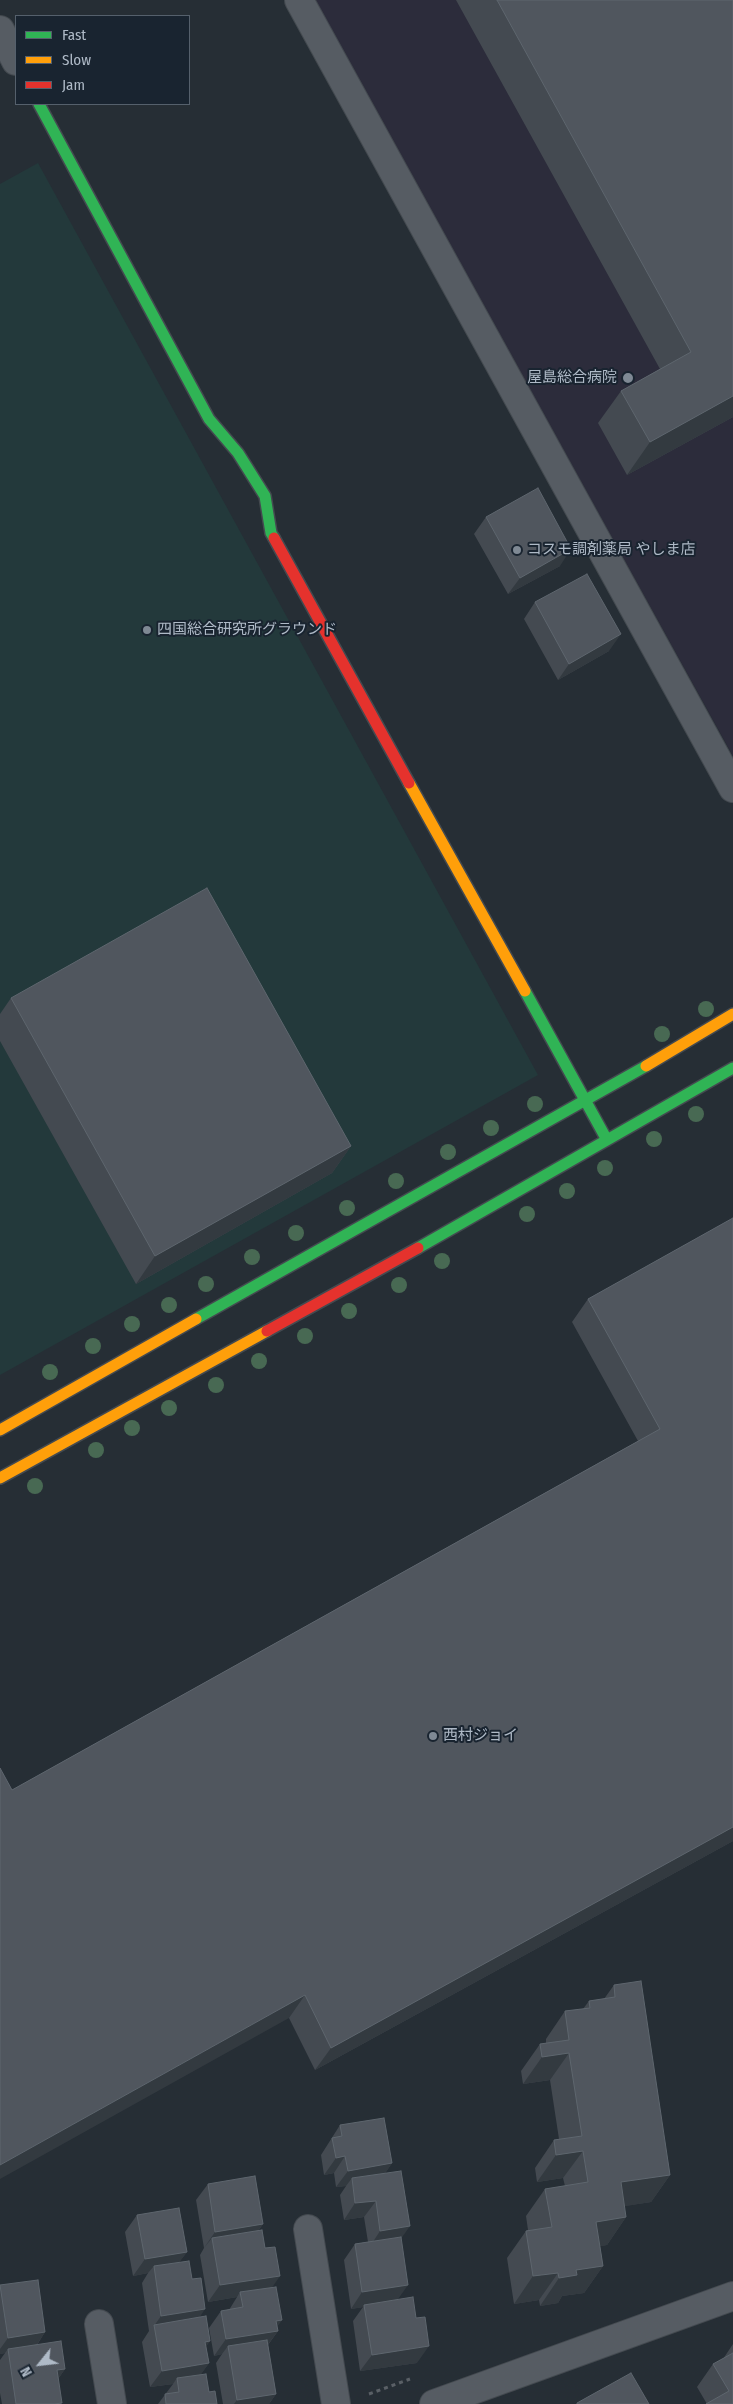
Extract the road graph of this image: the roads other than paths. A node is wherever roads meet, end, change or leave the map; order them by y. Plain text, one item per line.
1 (299, 0) edge
2 (0, 30) edge
3 (15, 59) edge
4 (40, 105) edge
5 (733, 788) edge
6 (733, 1014) edge
7 (733, 1068) edge
8 (585, 1101) junction
9 (607, 1140) junction
10 (0, 1430) edge
11 (0, 1478) edge
12 (308, 2229) dead end
13 (733, 2296) edge
14 (100, 2324) dead end
15 (112, 2404) edge
16 (336, 2404) edge
17 (434, 2404) edge

1 - 5 street
2 - 3 street
4 - 8 street
6 - 8 street
7 - 9 street
8 - 9 street
8 - 10 street
9 - 11 street
12 - 16 street
13 - 17 street
14 - 15 street

